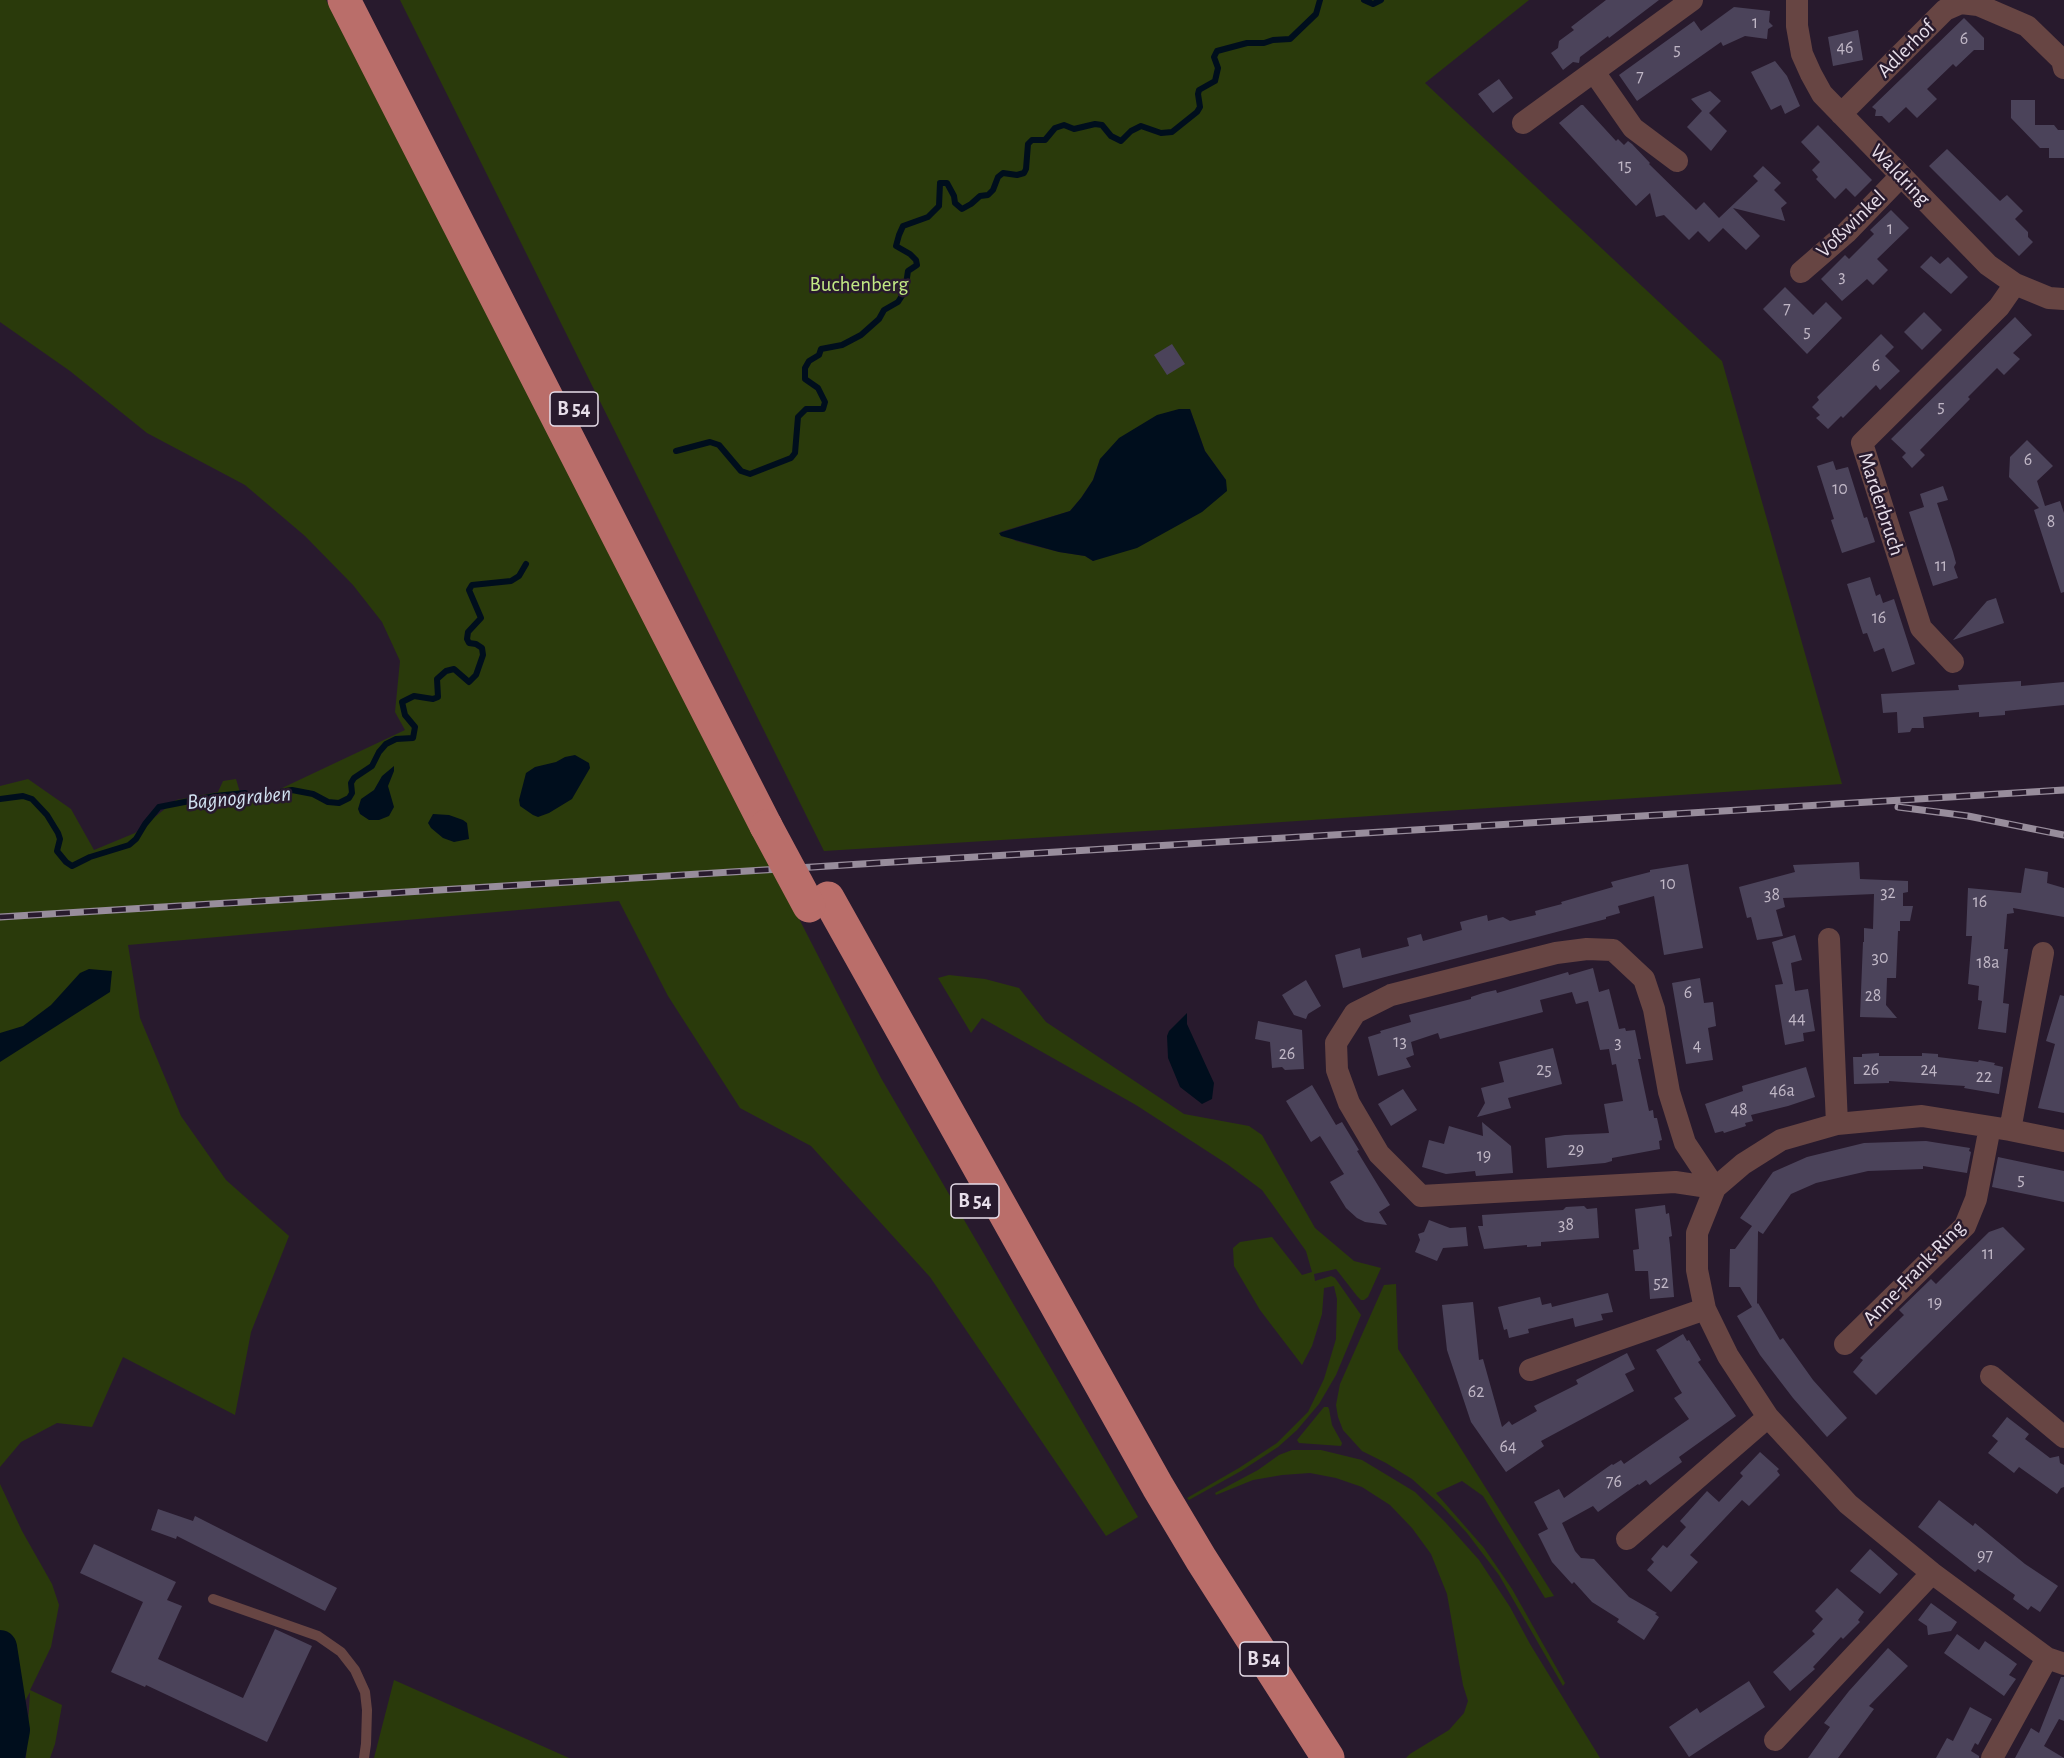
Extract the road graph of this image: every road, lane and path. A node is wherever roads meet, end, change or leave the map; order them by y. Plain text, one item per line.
1 (344, 0) edge
2 (365, 0) edge
3 (1692, 0) edge
4 (1797, 0) edge
5 (2064, 68) edge
6 (1594, 72) junction
7 (1841, 114) junction
8 (1523, 123) dead end
9 (1677, 161) dead end
10 (1901, 176) junction
11 (1801, 272) dead end
12 (2015, 284) junction
13 (2064, 299) edge
14 (1953, 662) dead end
15 (776, 821) junction
16 (1829, 939) dead end
17 (2043, 953) dead end
18 (1837, 1124) junction
19 (2000, 1128) junction
20 (2064, 1141) edge
21 (1715, 1188) junction
22 (1705, 1309) junction
23 (1845, 1344) dead end
24 (1530, 1370) dead end
25 (1991, 1376) dead end
26 (1767, 1417) junction
27 (2064, 1437) edge
28 (1627, 1539) dead end
29 (1193, 1564) junction
30 (1932, 1573) junction
31 (213, 1599) dead end
32 (2055, 1661) edge
33 (1775, 1740) dead end
34 (364, 1758) edge
35 (1306, 1758) edge
36 (1328, 1758) edge
37 (1992, 1758) edge

1 - 15 highway, B 54
2 - 15 highway, B 54
3 - 6 street
4 - 7 street, Waldring
5 - 7 street, Adlerhof
6 - 8 street
6 - 9 street
7 - 10 street, Waldring
10 - 11 street, Voßwinkel
10 - 12 street, Waldring
12 - 13 street, Waldring
12 - 14 street, Marderbruch
15 - 29 highway, B 54, bridge
16 - 18 street
17 - 19 street, Anne-Frank-Ring
18 - 19 street
18 - 21 street
19 - 20 street
19 - 23 street, Anne-Frank-Ring
21 - 21 street
21 - 22 street
22 - 24 street
22 - 26 street
25 - 27 street
26 - 28 street
26 - 30 street
29 - 35 highway, B 54
29 - 36 highway, B 54
30 - 32 street
30 - 33 street
31 - 34 lane
32 - 37 street

